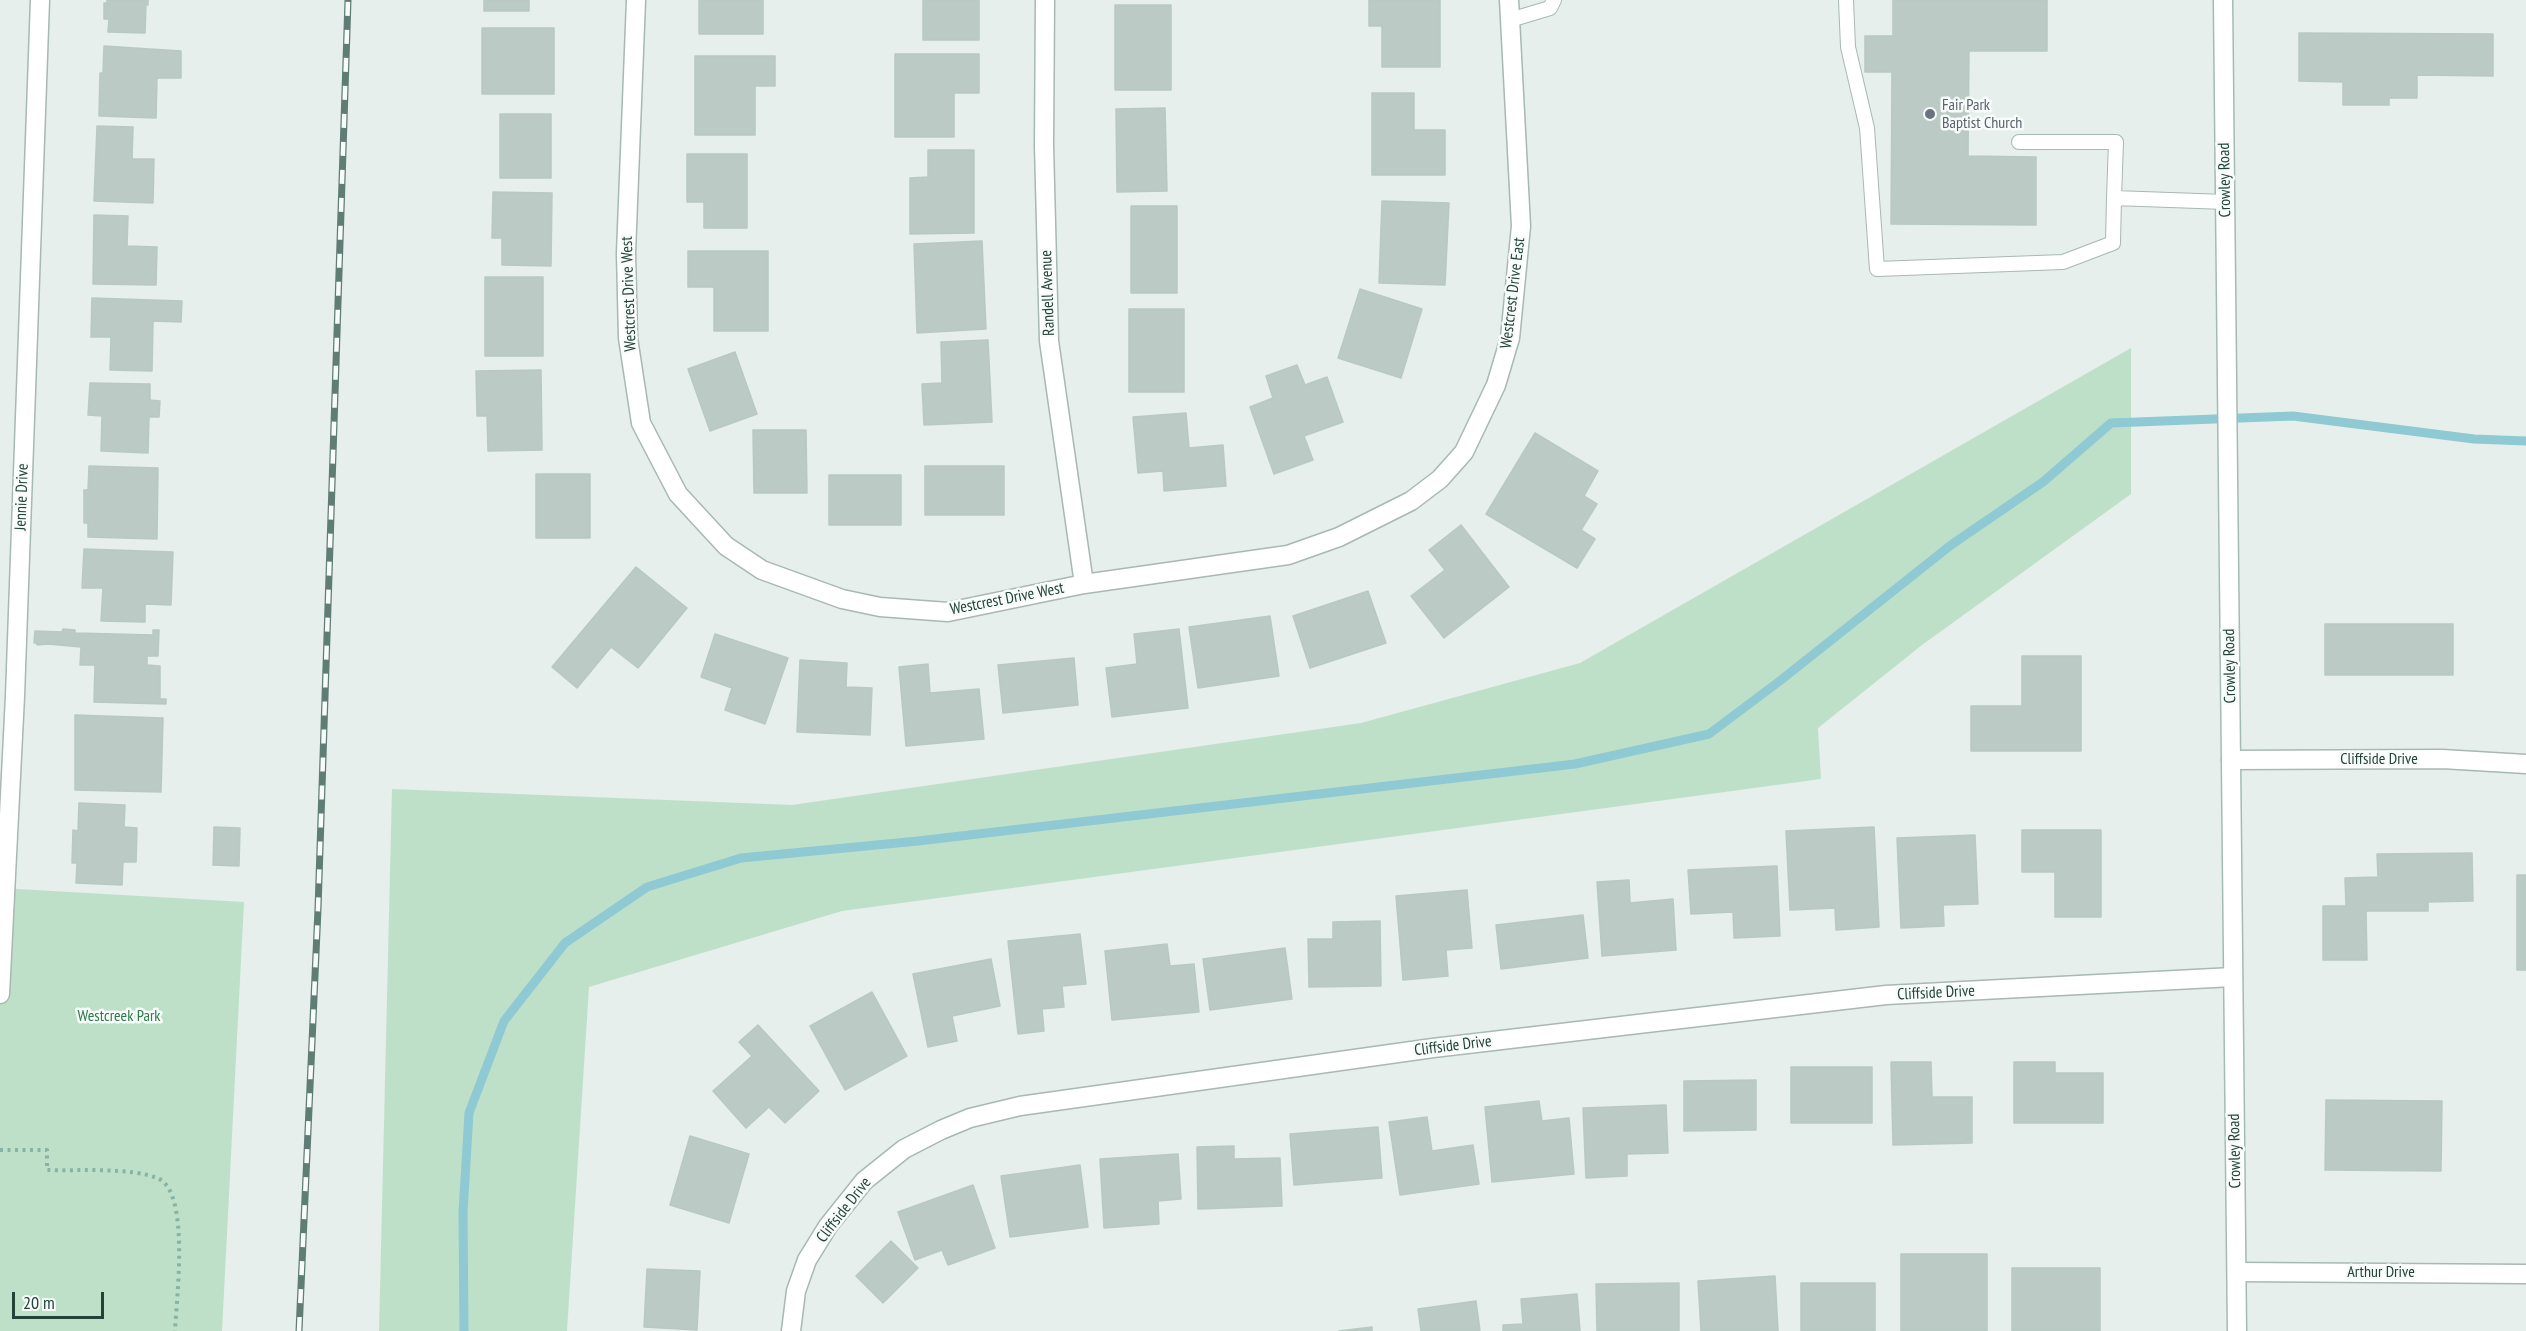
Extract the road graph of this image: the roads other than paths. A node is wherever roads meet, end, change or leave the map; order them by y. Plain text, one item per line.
1 (39, 0) edge
2 (636, 0) edge
3 (1045, 0) edge
4 (1509, 0) edge
5 (1554, 0) edge
6 (1846, 0) edge
7 (2223, 0) edge
8 (1510, 20) junction
9 (2019, 142) dead end
10 (2114, 198) junction
11 (2226, 202) junction
12 (1084, 584) junction
13 (8, 696) edge
14 (2231, 760) junction
15 (2526, 764) edge
16 (2233, 977) junction
17 (0, 994) edge
18 (2237, 1272) junction
19 (2526, 1274) edge
20 (791, 1331) edge
21 (2237, 1331) edge

1 - 13 street, Jennie Drive
2 - 12 street, Westcrest Drive West
3 - 12 street, Randell Avenue
4 - 8 street, Westcrest Drive East
5 - 8 lane
6 - 10 lane
7 - 11 street, Crowley Road
8 - 12 street, Westcrest Drive East
9 - 10 lane
10 - 11 lane
11 - 14 street, Crowley Road
13 - 17 street, Jennie Drive
14 - 15 street, Cliffside Drive
14 - 16 street, Crowley Road
16 - 18 street, Crowley Road
16 - 20 street, Cliffside Drive
18 - 19 street, Arthur Drive
18 - 21 street, Crowley Road

